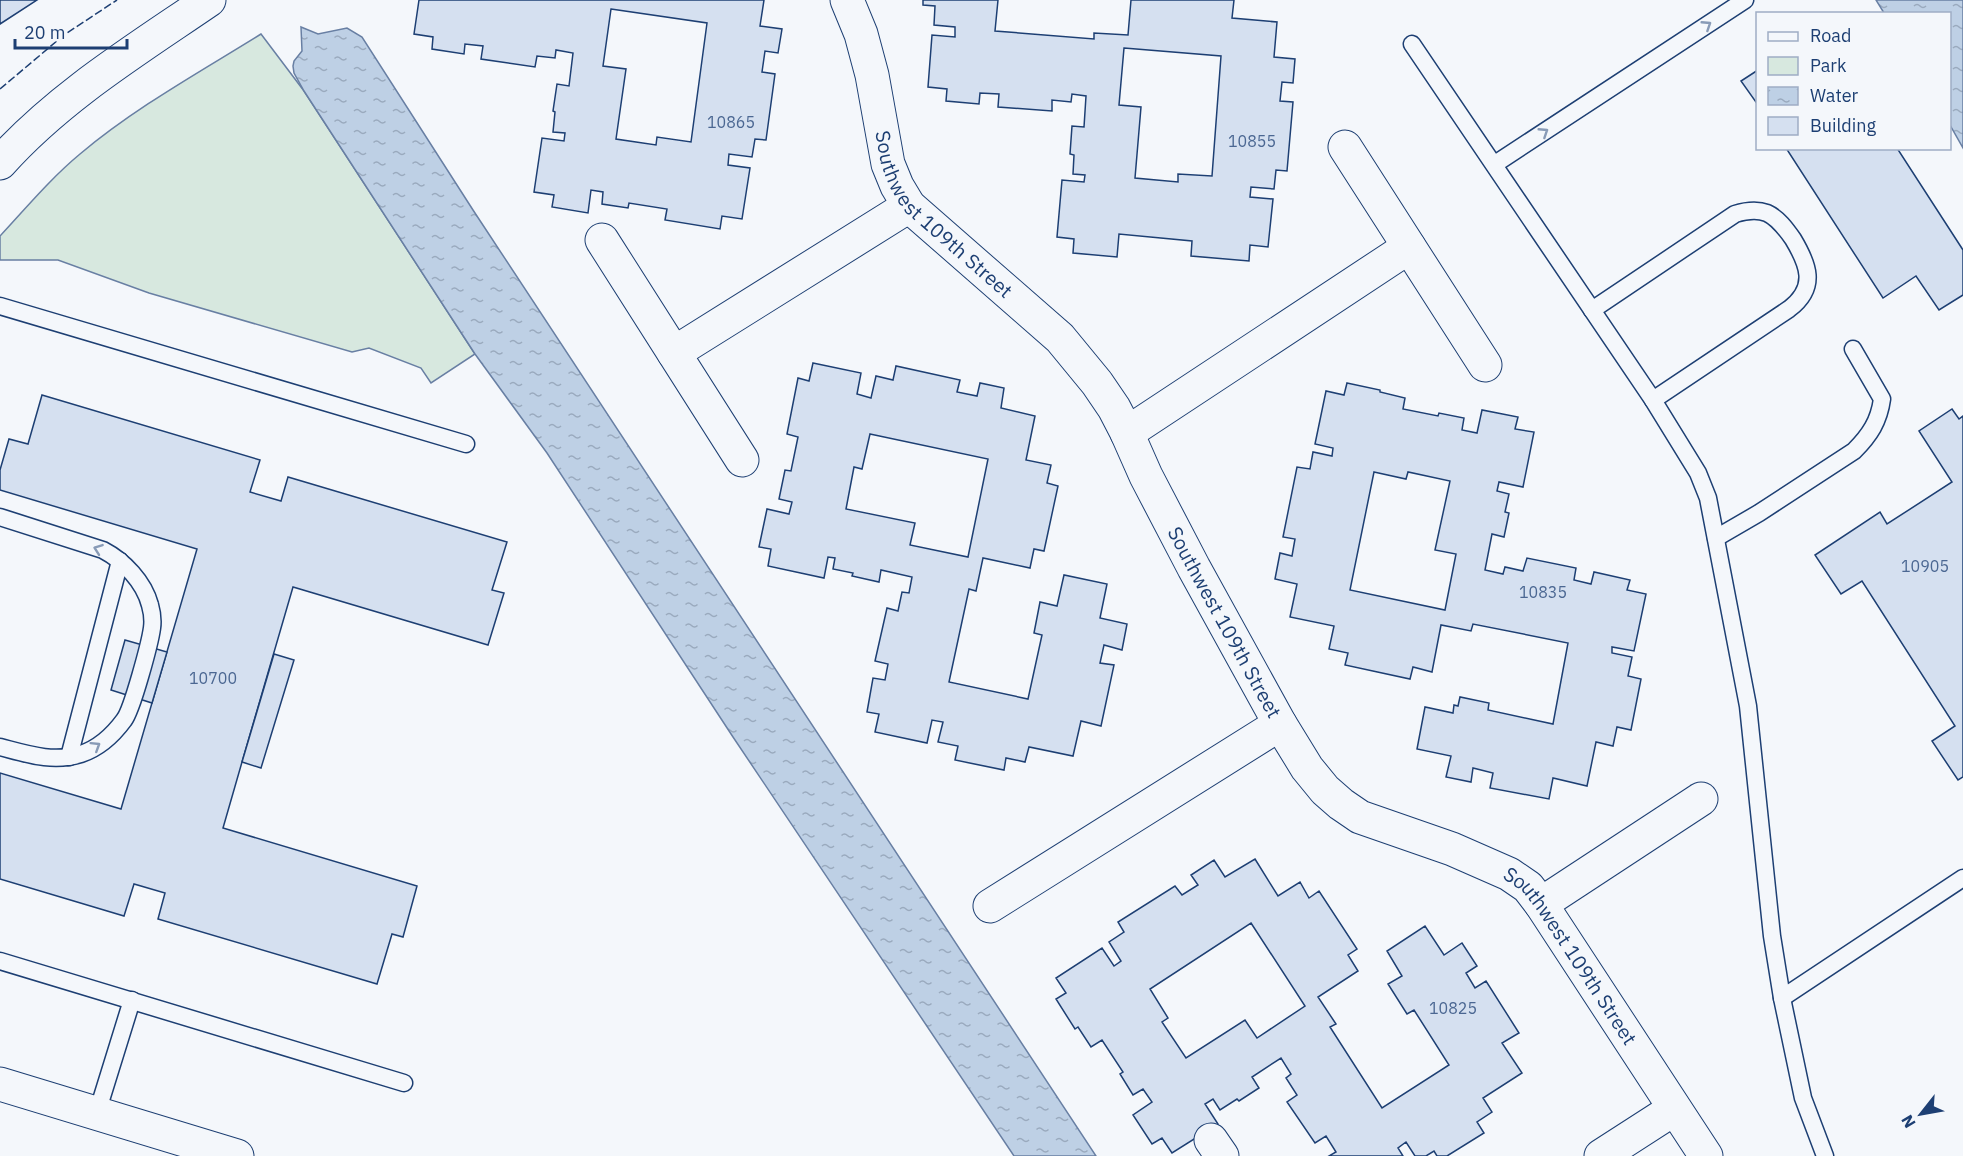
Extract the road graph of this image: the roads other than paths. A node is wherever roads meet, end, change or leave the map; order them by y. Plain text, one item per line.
1 (208, 0) edge
2 (848, 0) edge
3 (1745, 0) edge
4 (1412, 44) dead end
5 (1345, 147) dead end
6 (0, 163) edge
7 (1495, 165) junction
8 (909, 206) junction
9 (602, 240) dead end
10 (1409, 247) junction
11 (0, 306) edge
12 (1592, 310) junction
13 (1853, 349) dead end
14 (674, 353) junction
15 (1485, 365) dead end
16 (1653, 400) junction
17 (1127, 433) junction
18 (466, 444) dead end
19 (742, 460) dead end
20 (0, 517) edge
21 (1716, 537) junction
22 (120, 561) junction
23 (1280, 724) junction
24 (0, 747) edge
25 (69, 757) junction
26 (1701, 799) dead end
27 (1963, 878) edge
28 (1541, 904) junction
29 (990, 906) dead end
30 (0, 961) edge
31 (1782, 998) junction
32 (132, 1000) junction
33 (0, 1083) edge
34 (404, 1083) dead end
35 (1674, 1109) junction
36 (97, 1113) junction
37 (237, 1156) edge
38 (1601, 1156) edge
39 (1706, 1156) edge
40 (1826, 1156) edge

1 - 6 street
2 - 8 street, Southwest 109th Street
7 -> 3 lane
4 - 7 lane
5 - 10 street
7 - 12 lane
8 - 14 street
8 - 17 street, Southwest 109th Street
9 - 14 street
10 - 15 street
10 - 17 street
11 - 18 lane
12 - 16 lane
12 - 16 lane
13 - 21 lane
14 - 19 street
16 - 21 lane
17 - 23 street, Southwest 109th Street
22 -> 20 lane
21 - 31 lane
22 - 25 lane
25 -> 22 lane
23 - 28 street, Southwest 109th Street
23 - 29 street
24 - 25 lane
26 - 28 street
27 - 31 lane
28 - 35 street, Southwest 109th Street
30 - 32 lane
31 - 40 lane
32 - 34 lane
32 - 36 lane
33 - 36 street
35 - 38 street
35 - 39 street, Southwest 109th Street
36 - 37 street

